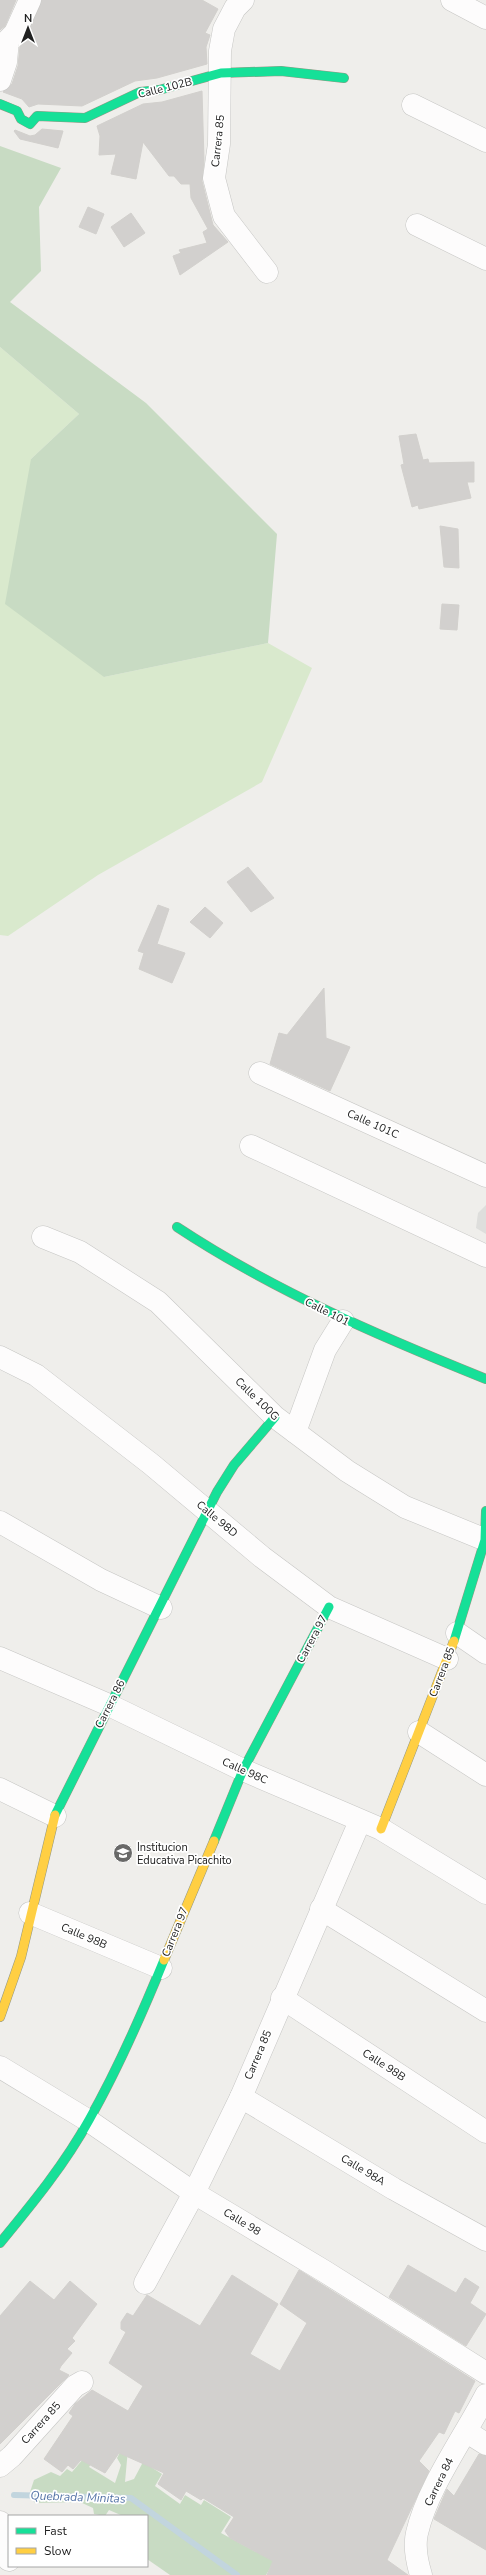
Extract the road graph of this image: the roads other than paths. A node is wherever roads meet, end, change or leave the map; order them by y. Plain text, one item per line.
1 (30, 0) edge
2 (243, 0) edge
3 (452, 0) edge
4 (486, 18) edge
5 (221, 73) junction
6 (344, 78) dead end
7 (0, 80) edge
8 (0, 104) edge
9 (413, 105) dead end
10 (486, 141) edge
11 (417, 225) dead end
12 (486, 259) edge
13 (267, 272) dead end
14 (260, 1073) dead end
15 (251, 1146) dead end
16 (486, 1176) edge
17 (177, 1227) dead end
18 (43, 1237) dead end
19 (486, 1256) edge
20 (343, 1321) junction
21 (0, 1357) edge
22 (486, 1379) edge
23 (275, 1417) junction
24 (295, 1432) junction
25 (207, 1511) junction
26 (486, 1511) edge
27 (0, 1522) edge
28 (485, 1540) edge
29 (328, 1607) junction
30 (161, 1608) junction
31 (457, 1633) junction
32 (486, 1653) edge
33 (0, 1658) edge
34 (446, 1658) junction
35 (109, 1705) junction
36 (419, 1732) junction
37 (243, 1770) junction
38 (486, 1775) edge
39 (0, 1789) edge
40 (56, 1816) junction
41 (360, 1821) junction
42 (381, 1829) junction
43 (486, 1893) edge
44 (321, 1909) junction
45 (30, 1913) junction
46 (161, 1968) junction
47 (282, 1998) junction
48 (486, 2011) edge
49 (0, 2017) edge
50 (0, 2067) edge
51 (241, 2097) junction
52 (89, 2121) junction
53 (486, 2132) edge
54 (194, 2193) junction
55 (486, 2240) edge
56 (0, 2243) edge
57 (145, 2283) dead end
58 (486, 2373) edge
59 (82, 2382) dead end
60 (486, 2395) edge
61 (467, 2432) junction
62 (486, 2444) edge
63 (0, 2466) edge
64 (0, 2522) edge
65 (8, 2556) edge
66 (421, 2575) edge

1 - 7 street
2 - 5 street, Carrera 85
3 - 4 street
5 - 6 street, Calle 102B
5 - 8 street, Calle 102B
5 - 13 street, Carrera 85
9 - 10 street
11 - 12 street
14 - 16 street, Calle 101C
15 - 19 street
17 - 20 street, Calle 101
18 - 23 street, Calle 100G
20 - 22 street, Calle 101
20 - 24 street
21 - 25 street, Calle 98D
23 - 24 street, Calle 100G
23 - 25 street, Carrera 86
24 - 28 street, Calle 100G
25 - 29 street, Calle 98D
25 - 30 street, Carrera 86
26 - 28 street, Carrera 85
27 - 30 street
28 - 31 street, Carrera 85
29 - 34 street, Calle 98D
29 - 37 street, Carrera 97
30 - 35 street, Carrera 86
31 - 32 street
31 - 34 street, Carrera 85
33 - 35 street, Calle 98C
34 - 36 street, Carrera 85
35 - 37 street, Calle 98C
35 - 40 street, Carrera 86
36 - 38 street
36 - 42 street, Carrera 85
37 - 41 street, Calle 98C
37 - 46 street, Carrera 97
39 - 40 street
40 - 45 street, Carrera 86
41 - 42 street, Calle 98C
41 - 44 street, Carrera 85
42 - 43 street, Calle 98C
44 - 47 street, Carrera 85
44 - 48 street
45 - 46 street, Calle 98B
45 - 49 street, Carrera 86
46 - 52 street, Carrera 97
47 - 51 street, Carrera 85
47 - 53 street, Calle 98B
50 - 52 street, Calle 98
51 - 54 street, Carrera 85
51 - 55 street, Calle 98A
52 - 54 street, Calle 98
52 - 56 street, Carrera 97
54 - 57 street, Carrera 85
54 - 58 street, Calle 98
59 - 63 street, Carrera 85
60 - 61 street, Carrera 84
61 - 62 street
61 - 66 street, Carrera 84
64 - 65 street

